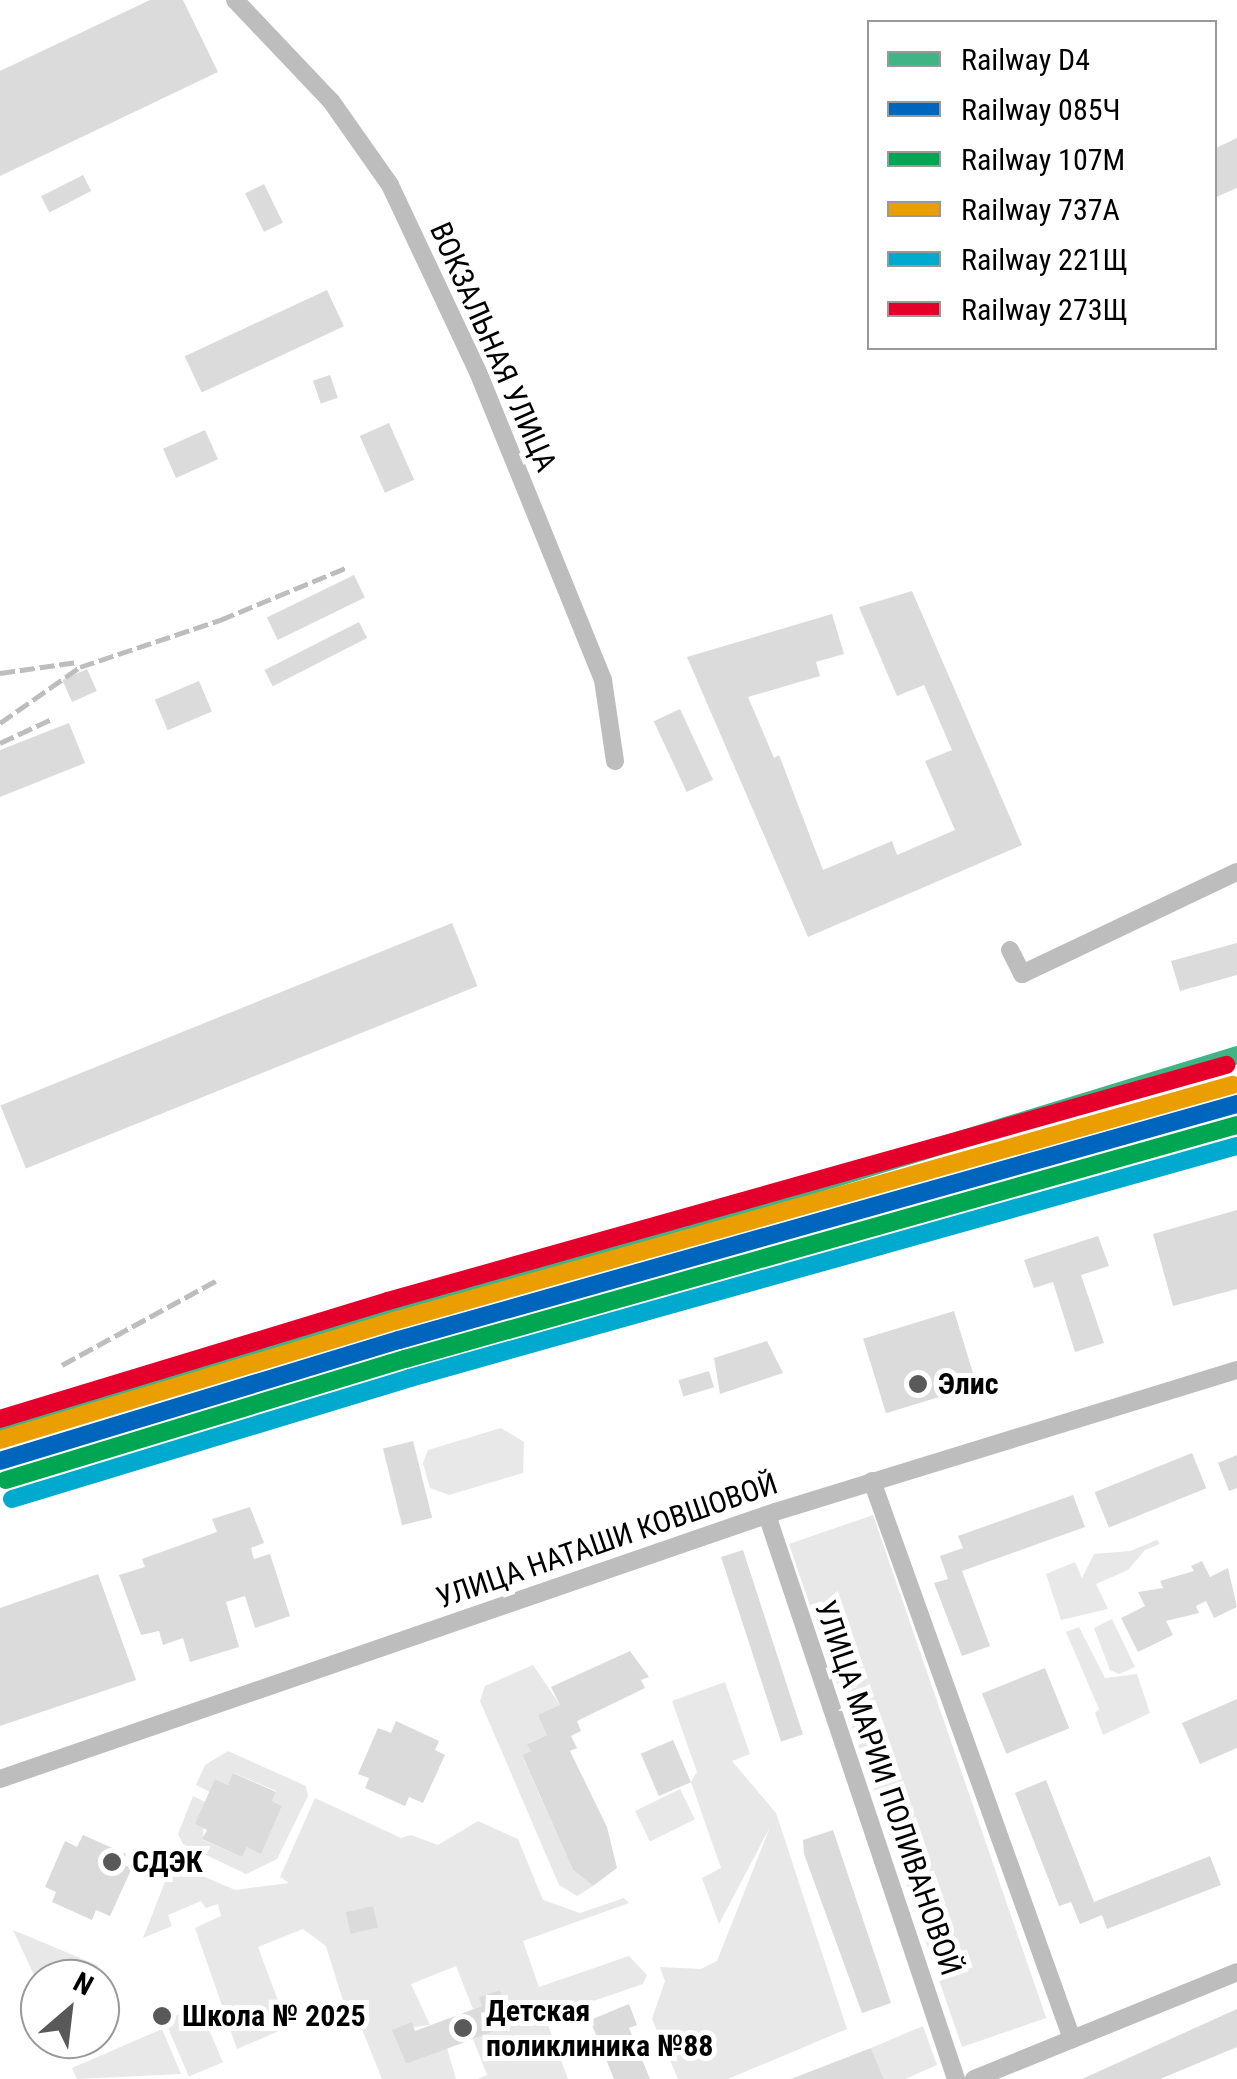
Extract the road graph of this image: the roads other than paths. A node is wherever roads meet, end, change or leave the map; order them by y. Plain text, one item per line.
1 (235, 0) edge
2 (615, 761) dead end
3 (1237, 872) edge
4 (1010, 950) dead end
5 (1237, 1370) edge
6 (872, 1480) junction
7 (767, 1514) junction
8 (0, 1779) edge
9 (1237, 1972) edge
10 (1072, 2039) junction
11 (1009, 2072) edge
12 (956, 2079) edge
13 (974, 2079) edge

1 - 2 street, ВОКЗАЛЬНАЯ УЛИЦА
3 - 4 street
5 - 6 street, УЛИЦА НАТАШИ КОВШОВОЙ
6 - 7 street, УЛИЦА НАТАШИ КОВШОВОЙ
6 - 10 street
7 - 8 street, УЛИЦА НАТАШИ КОВШОВОЙ
7 - 12 street, УЛИЦА МАРИИ ПОЛИВАНОВОЙ
9 - 10 street
10 - 11 street
11 - 13 street

